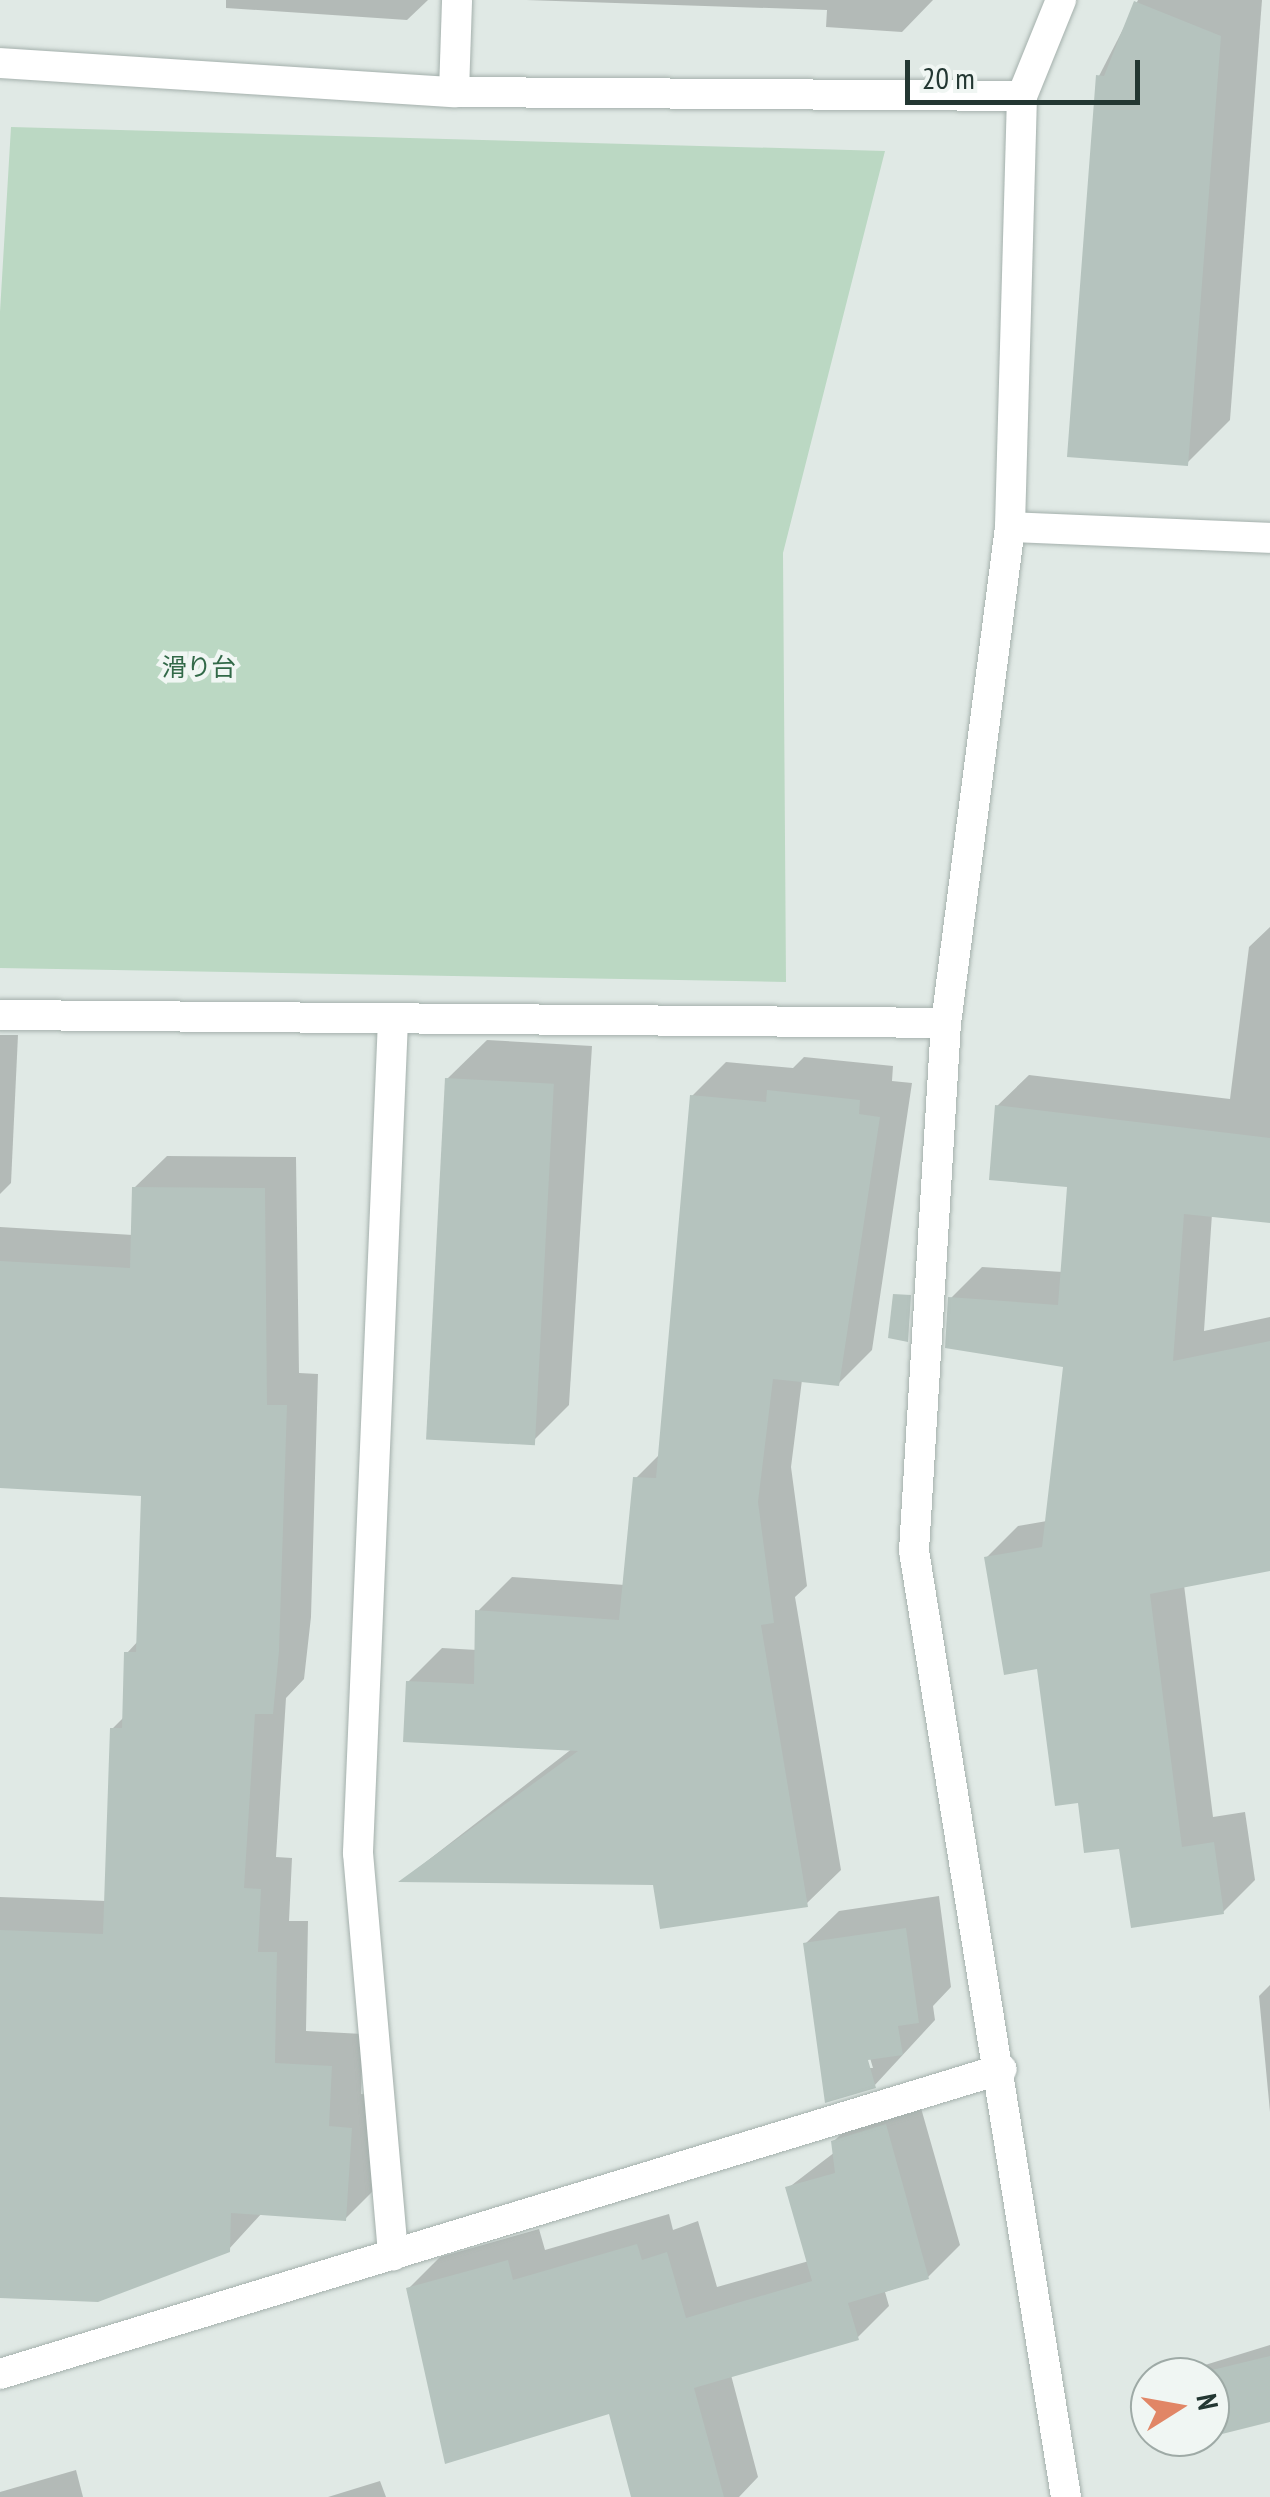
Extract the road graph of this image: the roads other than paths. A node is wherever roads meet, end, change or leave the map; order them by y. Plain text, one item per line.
1 (457, 0) edge
2 (1060, 0) edge
3 (0, 63) edge
4 (454, 92) junction
5 (1022, 96) junction
6 (1010, 527) junction
7 (1270, 538) edge
8 (0, 1015) edge
9 (392, 1020) junction
10 (946, 1023) junction
11 (1002, 2069) junction
12 (393, 2255) junction
13 (0, 2374) edge
14 (1066, 2497) edge

1 - 4 street
2 - 5 street
3 - 4 street
4 - 5 street
5 - 6 street
6 - 7 street
6 - 10 street
8 - 9 street
9 - 10 street
9 - 12 street
10 - 11 street
11 - 12 street
11 - 14 street
12 - 13 street

